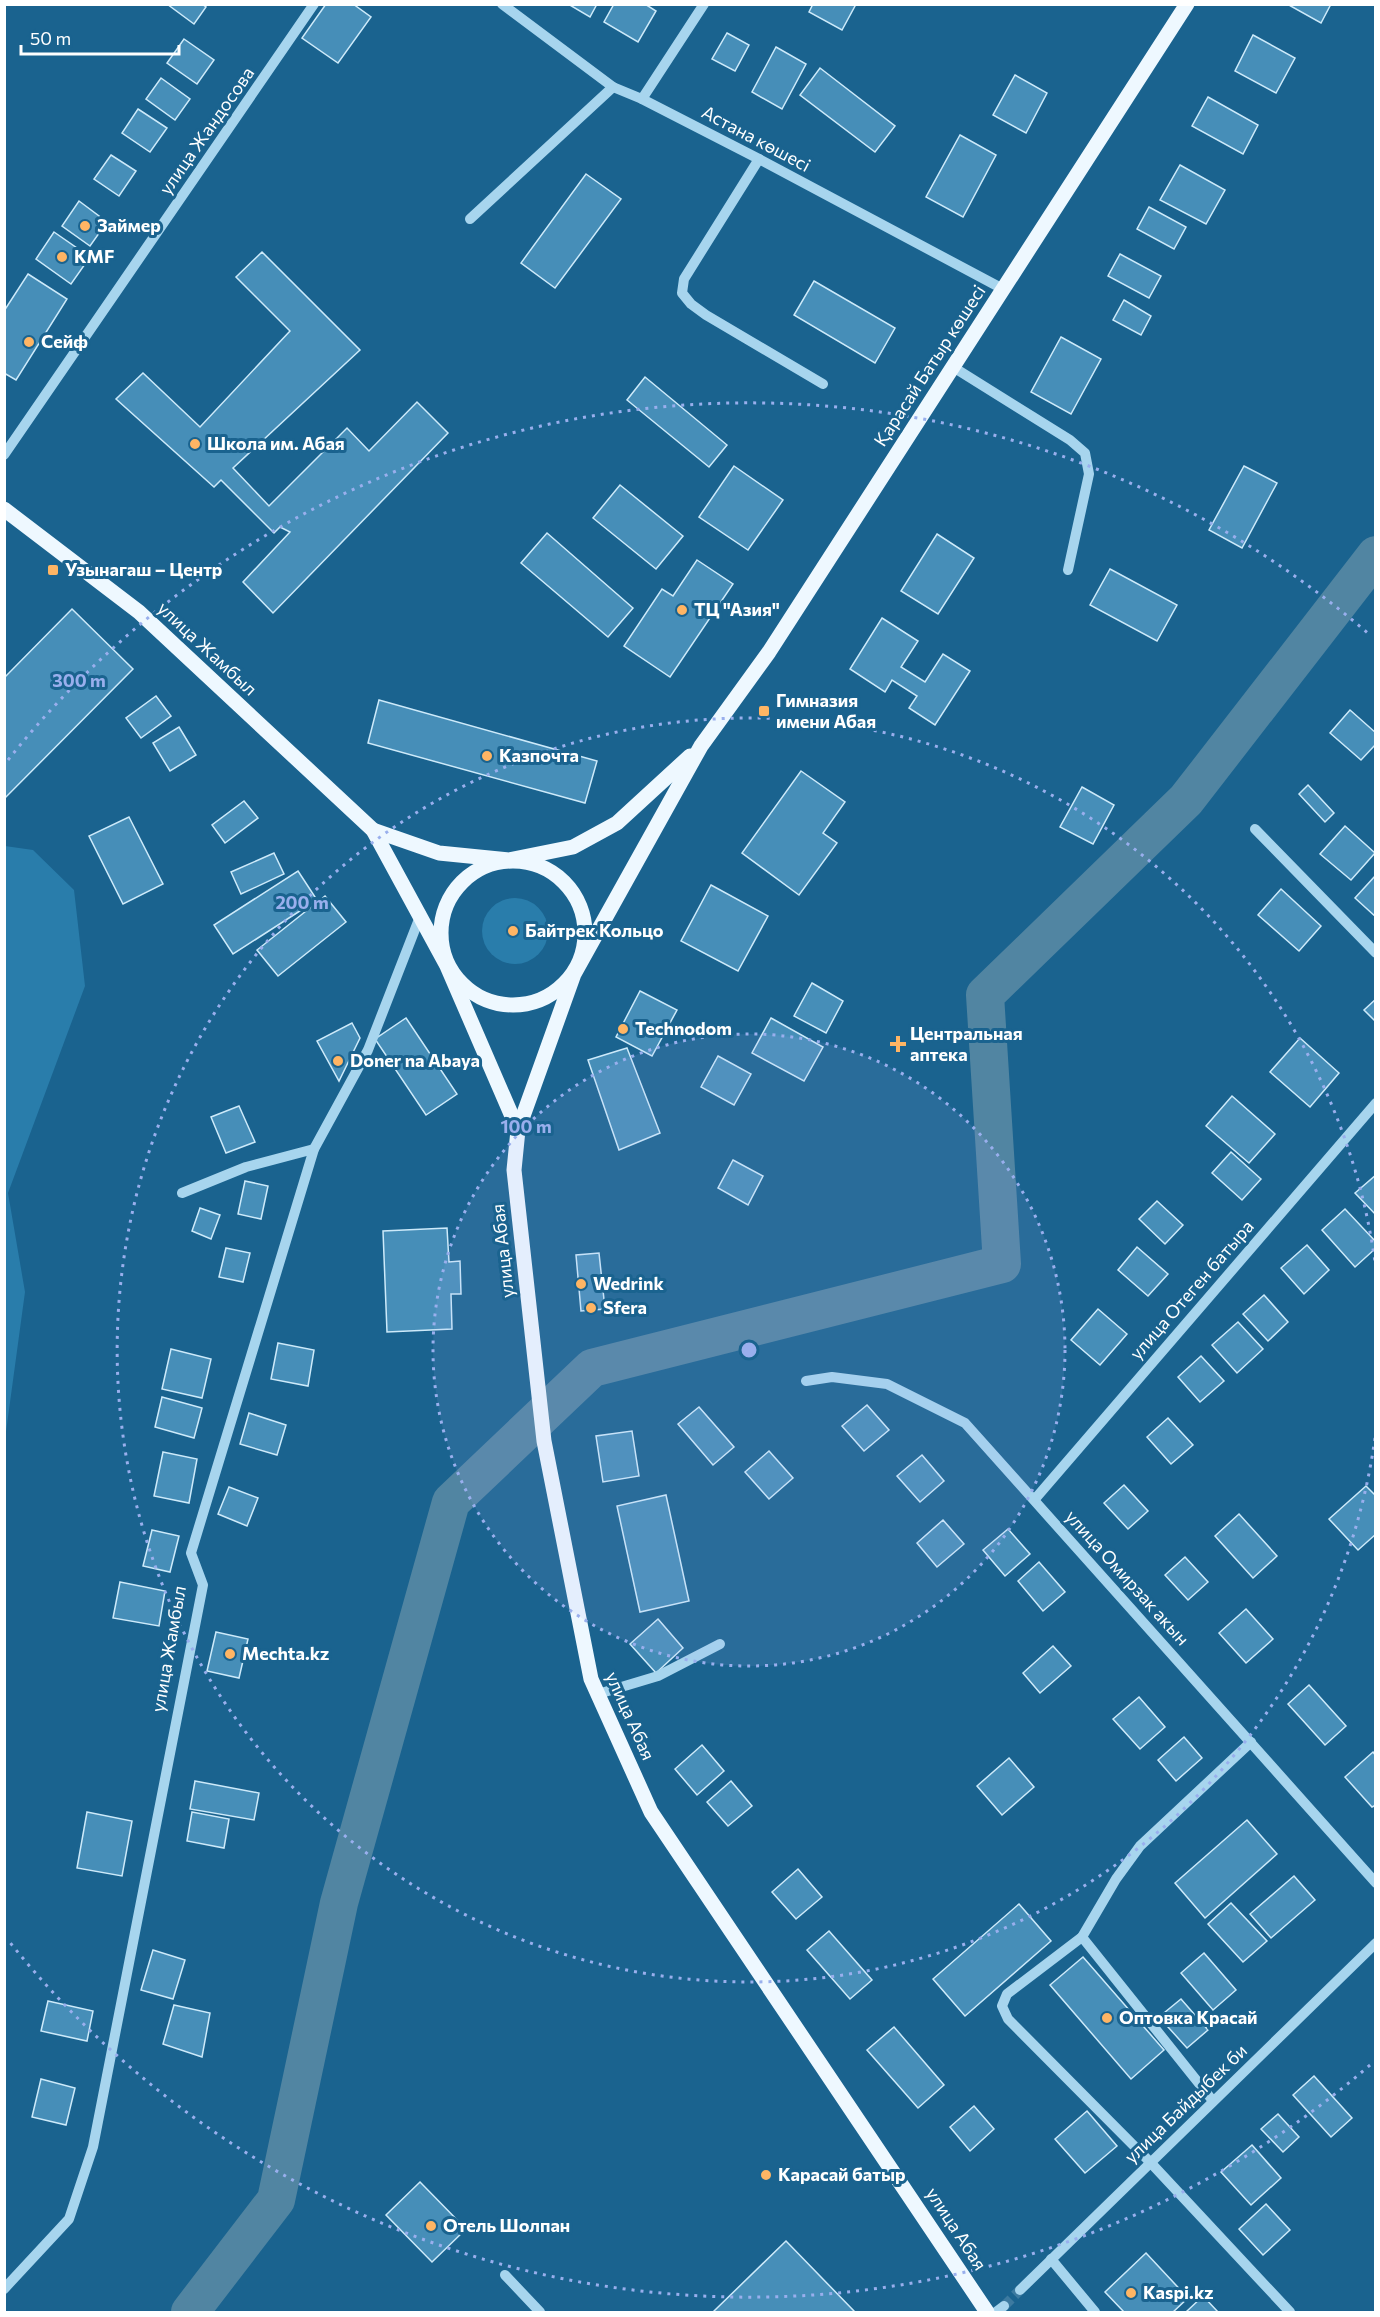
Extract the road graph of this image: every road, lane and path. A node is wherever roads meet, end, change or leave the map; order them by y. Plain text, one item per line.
1 (314, 4) edge
2 (502, 4) edge
3 (704, 4) edge
4 (1187, 4) edge
5 (612, 87) junction
6 (642, 99) junction
7 (759, 159) junction
8 (470, 219) dead end
9 (1003, 289) junction
10 (953, 367) junction
11 (823, 384) dead end
12 (4, 455) edge
13 (4, 509) edge
14 (1068, 570) dead end
15 (702, 746) junction
16 (1255, 829) dead end
17 (373, 830) junction
18 (509, 860) junction
19 (421, 914) junction
20 (1376, 953) edge
21 (447, 966) junction
22 (574, 974) junction
23 (1376, 1102) edge
24 (518, 1130) junction
25 (314, 1149) junction
26 (182, 1192) dead end
27 (806, 1382) dead end
28 (1035, 1499) junction
29 (720, 1644) dead end
30 (598, 1694) junction
31 (1251, 1742) junction
32 (1376, 1883) edge
33 (1082, 1937) junction
34 (1376, 1943) edge
35 (1213, 2101) junction
36 (1150, 2162) junction
37 (1051, 2259) junction
38 (505, 2275) dead end
39 (4, 2289) edge
40 (1020, 2290) tunnel mouth
41 (540, 2313) edge
42 (987, 2313) edge
43 (1095, 2313) edge
44 (1290, 2313) edge

1 - 12 street, улица Жандосова
2 - 5 street, Астана көшесі
3 - 6 street
4 - 9 main road, Қарасай Батыр көшесі
5 - 6 street, Астана көшесі
5 - 8 street
6 - 7 street, Астана көшесі
7 - 9 street, Астана көшесі
7 - 11 street
9 - 10 main road, Қарасай Батыр көшесі
10 - 14 street
10 - 15 main road, Қарасай Батыр көшесі
13 - 17 main road, улица Жамбыл
15 - 18 main road
15 - 22 main road
16 - 20 street
17 - 18 main road, улица Жамбыл
17 - 19 main road, улица Жамбыл
18 - 21 main road
18 - 22 main road
19 - 21 main road, улица Жамбыл
19 - 25 street, улица Жамбыл
21 - 22 main road
21 - 24 main road, улица Жамбыл
22 - 24 main road, улица Абая
23 - 28 street, улица Отеген батыра
24 - 30 main road, улица Абая
25 - 26 street
25 - 39 street, улица Жамбыл
27 - 28 street, улица Омирзак акын
28 - 31 street, улица Омирзак акын
29 - 30 street
30 - 42 main road, улица Абая
31 - 32 street, улица Омирзак акын
31 - 33 street
33 - 35 street
33 - 36 street
34 - 35 street, улица Байдыбек би
35 - 36 street, улица Байдыбек би
36 - 37 street, улица Байдыбек би
36 - 44 street
37 - 40 street, улица Байдыбек би
37 - 43 street
38 - 41 street

